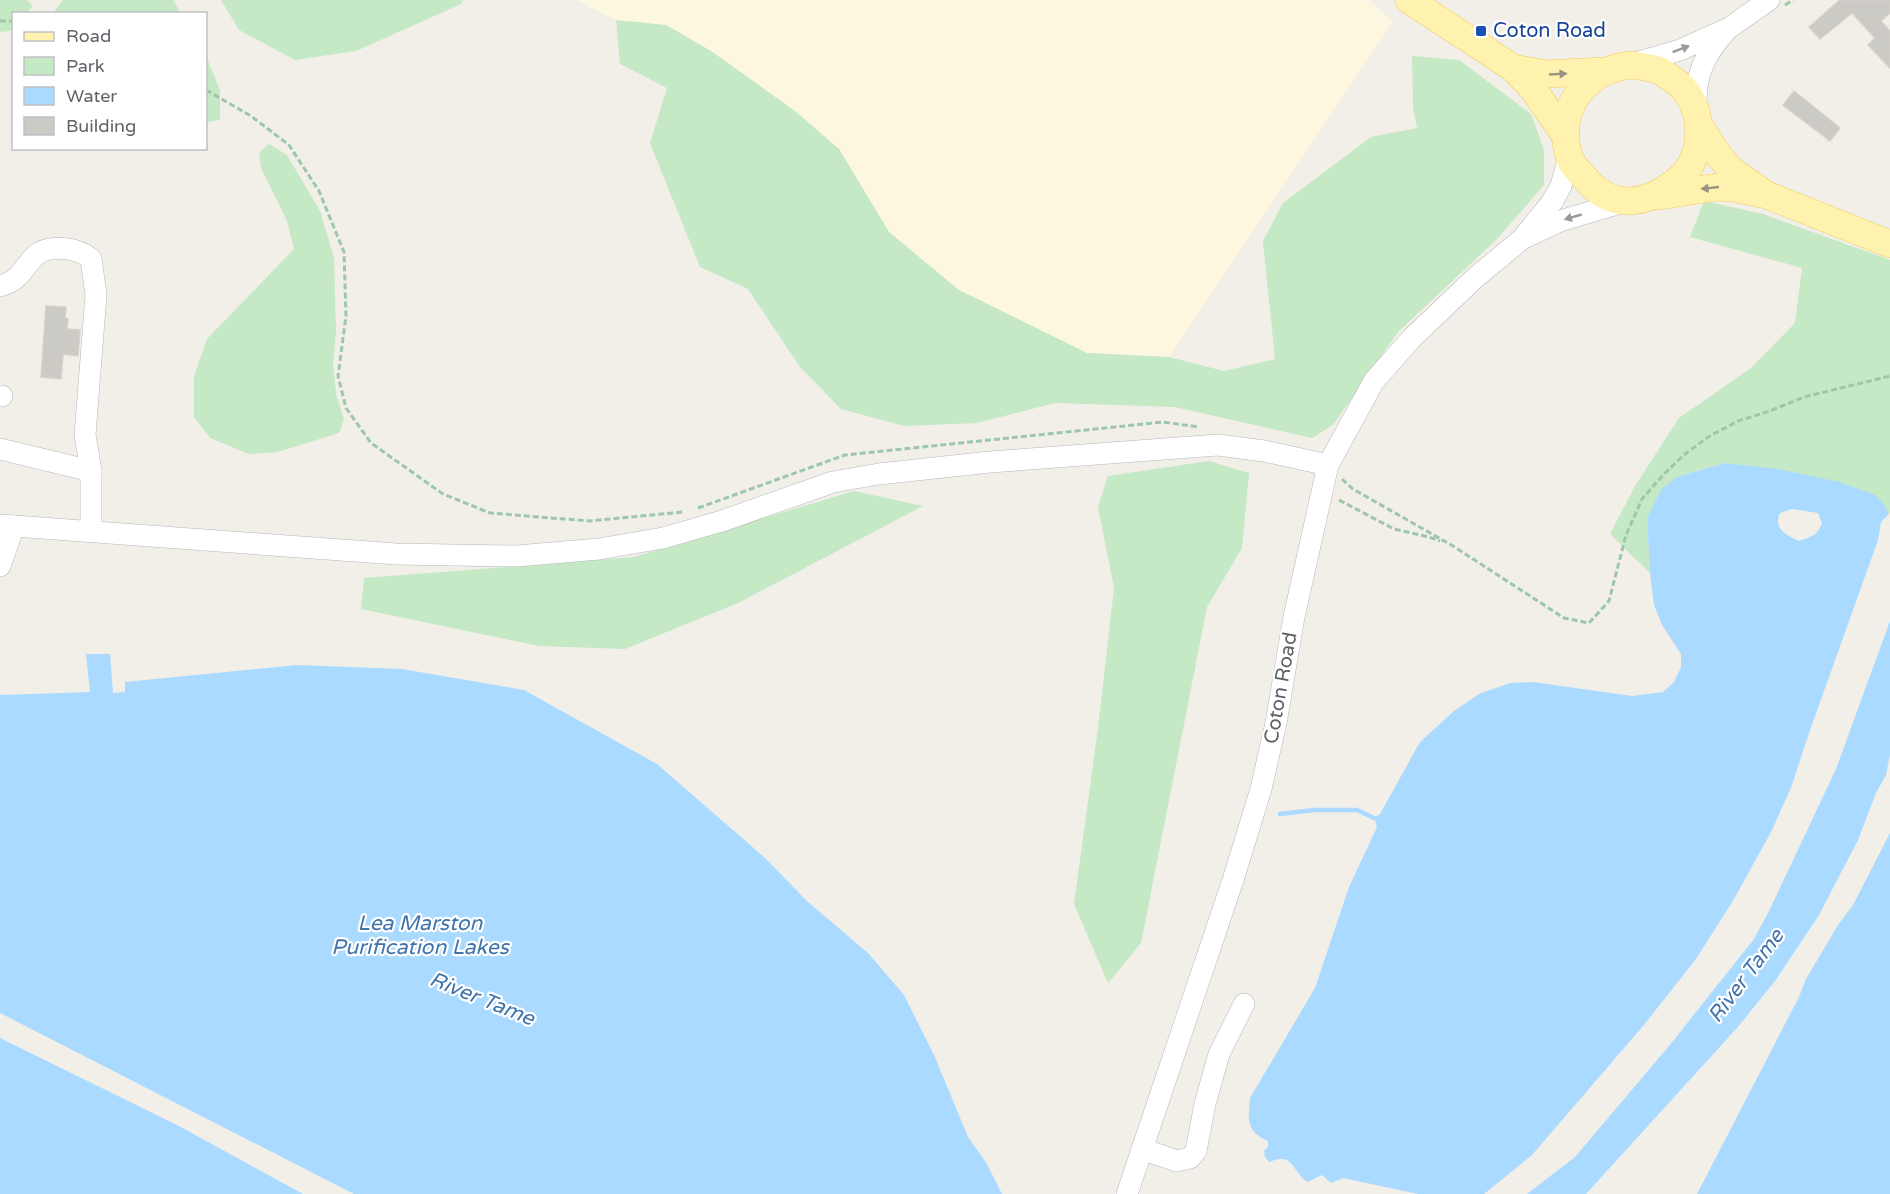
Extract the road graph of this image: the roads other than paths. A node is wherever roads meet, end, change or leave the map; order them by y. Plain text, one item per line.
1 (1409, 0) edge
2 (1776, 3) edge
3 (1729, 28) junction
4 (1631, 64) junction
5 (1513, 68) junction
6 (1603, 71) junction
7 (1697, 116) junction
8 (1568, 147) junction
9 (1767, 195) junction
10 (1640, 199) junction
11 (1522, 239) junction
12 (1890, 244) edge
13 (0, 286) edge
14 (0, 449) edge
15 (1328, 465) junction
16 (91, 471) junction
17 (7, 526) edge
18 (91, 531) junction
19 (0, 566) edge
20 (1244, 1004) dead end
21 (1142, 1149) junction
22 (1127, 1194) edge

1 - 5 main road
2 - 3 street
4 -> 3 street
3 - 7 street
4 - 6 main road
4 - 7 main road
5 -> 6 main road
5 - 8 main road
6 - 8 main road
7 - 9 main road
7 - 10 main road
8 - 10 main road
8 - 11 street, Coton Road
9 -> 10 main road
9 - 12 main road
10 -> 11 street, Coton Road
11 - 15 street, Coton Road
13 - 16 street
14 - 16 street
15 - 18 street
15 - 21 street, Coton Road
16 - 18 street
17 - 18 street
17 - 19 street
20 - 21 street
21 - 22 street, Coton Road

